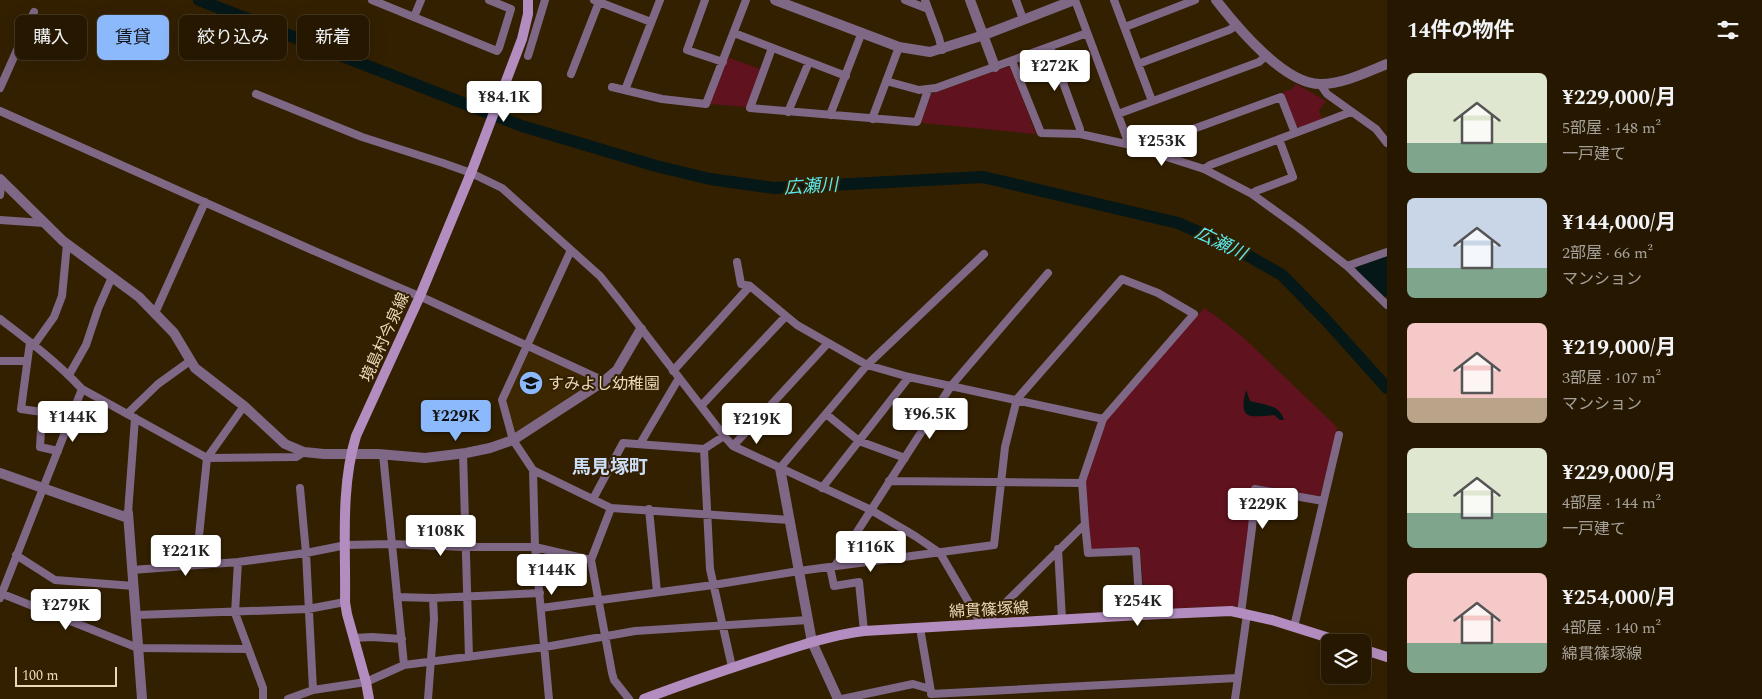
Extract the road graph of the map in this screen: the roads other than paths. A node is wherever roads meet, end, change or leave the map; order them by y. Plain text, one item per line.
1 (372, 0) edge
2 (421, 0) edge
3 (489, 0) edge
4 (528, 0) edge
5 (544, 0) edge
6 (660, 0) edge
7 (705, 0) edge
8 (746, 0) edge
9 (775, 0) edge
10 (905, 0) edge
11 (925, 0) edge
12 (970, 0) edge
13 (1016, 0) edge
14 (1074, 0) edge
15 (1114, 0) edge
16 (1195, 0) edge
17 (1216, 0) edge
18 (597, 1) edge
19 (928, 9) junction
20 (34, 12) dead end
21 (414, 18) junction
22 (1023, 19) junction
23 (651, 22) junction
24 (1236, 26) junction
25 (1124, 27) junction
26 (862, 32) junction
27 (734, 33) junction
28 (1087, 33) junction
29 (984, 35) junction
30 (899, 47) junction
31 (1050, 47) junction
32 (772, 48) junction
33 (942, 50) junction
34 (1267, 55) junction
35 (528, 56) dead end
36 (1012, 61) junction
37 (722, 62) junction
38 (809, 62) junction
39 (1138, 64) junction
40 (1387, 64) edge
41 (996, 67) junction
42 (571, 74) dead end
43 (846, 76) junction
44 (886, 81) junction
45 (1320, 84) junction
46 (612, 87) dead end
47 (0, 88) edge
48 (625, 90) junction
49 (928, 90) junction
50 (256, 94) dead end
51 (1152, 101) junction
52 (0, 111) edge
53 (788, 112) junction
54 (1351, 112) junction
55 (1118, 114) junction
56 (830, 115) junction
57 (872, 119) junction
58 (1295, 133) junction
59 (1080, 134) junction
60 (1279, 139) junction
61 (1387, 143) edge
62 (1126, 144) junction
63 (1147, 150) junction
64 (472, 170) junction
65 (1204, 170) junction
66 (1, 179) edge
67 (1252, 194) junction
68 (0, 195) edge
69 (205, 202) junction
70 (0, 220) edge
71 (44, 223) junction
72 (67, 244) junction
73 (571, 250) junction
74 (1387, 252) edge
75 (984, 254) dead end
76 (737, 262) dead end
77 (1347, 266) junction
78 (1048, 273) dead end
79 (112, 277) junction
80 (750, 286) junction
81 (420, 296) junction
82 (1387, 305) edge
83 (155, 313) junction
84 (785, 317) junction
85 (0, 319) edge
86 (641, 329) junction
87 (32, 343) junction
88 (828, 343) junction
89 (528, 345) junction
90 (0, 361) edge
91 (27, 361) junction
92 (190, 361) junction
93 (867, 365) junction
94 (674, 371) junction
95 (69, 375) junction
96 (679, 378) junction
97 (909, 378) junction
98 (604, 381) junction
99 (952, 386) junction
100 (82, 389) junction
101 (1017, 399) junction
102 (244, 406) junction
103 (701, 406) junction
104 (128, 414) junction
105 (826, 414) junction
106 (136, 418) junction
107 (1103, 419) junction
108 (1339, 435) dead end
109 (724, 436) junction
110 (513, 440) junction
111 (859, 441) junction
112 (640, 444) junction
113 (734, 446) junction
114 (704, 449) junction
115 (58, 451) junction
116 (304, 452) junction
117 (463, 453) junction
118 (351, 454) junction
119 (383, 454) junction
120 (207, 458) junction
121 (904, 458) junction
122 (780, 468) junction
123 (533, 470) junction
124 (0, 473) edge
125 (889, 481) junction
126 (1001, 482) junction
127 (1082, 483) junction
128 (42, 487) junction
129 (300, 488) dead end
130 (822, 488) junction
131 (593, 499) junction
132 (1323, 501) junction
133 (610, 508) junction
134 (649, 509) junction
135 (871, 510) junction
136 (706, 514) junction
137 (128, 516) junction
138 (790, 520) junction
139 (1085, 524) junction
140 (392, 544) junction
141 (346, 545) junction
142 (465, 547) junction
143 (535, 547) junction
144 (1058, 549) junction
145 (306, 553) junction
146 (940, 553) junction
147 (16, 555) junction
148 (591, 560) junction
149 (238, 562) junction
150 (196, 565) junction
151 (832, 567) junction
152 (132, 570) junction
153 (799, 571) junction
154 (713, 585) junction
155 (134, 586) junction
156 (657, 592) junction
157 (540, 593) junction
158 (1, 595) edge
159 (467, 596) junction
160 (398, 597) junction
161 (433, 598) junction
162 (598, 600) junction
163 (345, 602) junction
164 (541, 608) junction
165 (308, 609) junction
166 (235, 613) junction
167 (1244, 613) junction
168 (136, 615) junction
169 (1140, 615) junction
170 (1062, 619) junction
171 (808, 620) junction
172 (722, 624) junction
173 (984, 624) junction
174 (1294, 627) junction
175 (920, 628) junction
176 (864, 630) junction
177 (1321, 635) edge
178 (606, 637) junction
179 (353, 638) junction
180 (402, 639) junction
181 (812, 642) junction
182 (545, 647) junction
183 (138, 648) junction
184 (248, 649) junction
185 (1371, 652) edge
186 (469, 657) junction
187 (1387, 657) edge
188 (431, 661) junction
189 (404, 665) junction
190 (732, 668) junction
191 (1238, 678) junction
192 (366, 682) junction
193 (313, 690) junction
194 (931, 694) edge
195 (142, 699) edge
196 (263, 699) edge
197 (288, 699) edge
198 (369, 699) edge
199 (428, 699) edge
200 (549, 699) edge
201 (629, 699) edge
202 (644, 699) edge
203 (838, 699) edge
204 (842, 699) edge
205 (1235, 699) edge

1 - 21 street
2 - 21 street
3 - 21 street
4 - 64 main road, 境島村今泉線
5 - 35 street
6 - 23 street
7 - 37 street
8 - 27 street
9 - 26 street
10 - 19 street
11 - 19 street
12 - 29 street
13 - 22 street
14 - 22 street
14 - 28 street
15 - 25 street
16 - 25 street
17 - 24 street
18 - 23 street
18 - 42 street
19 - 33 street
20 - 47 street
22 - 29 street
23 - 48 street
24 - 34 street
24 - 39 street
25 - 39 street
26 - 30 street
26 - 43 street
27 - 32 street
27 - 37 street
28 - 31 street
28 - 55 street
29 - 33 street
29 - 41 street
30 - 33 street
30 - 44 street
31 - 36 street
31 - 59 street
32 - 38 street
32 - 53 street
34 - 45 street
34 - 51 street
36 - 41 street
36 - 59 street
37 - 48 street
38 - 43 street
38 - 53 street
39 - 51 street
40 - 45 street
41 - 49 street
43 - 56 street
44 - 49 street
44 - 57 street
45 - 54 street
46 - 48 street
49 - 57 street
50 - 64 street
51 - 55 street
52 - 69 street
53 - 56 street
54 - 58 street
54 - 61 street
55 - 62 street
56 - 57 street
58 - 60 street
58 - 63 street
59 - 62 street
60 - 65 street
60 - 67 street
62 - 63 street
63 - 65 street
64 - 73 street
64 - 81 main road, 境島村今泉線
65 - 67 street
66 - 68 street
66 - 71 street
67 - 77 street
69 - 81 street
69 - 83 street
70 - 71 street
71 - 72 street
72 - 79 street
72 - 87 street
73 - 86 street
73 - 89 street
74 - 77 street
75 - 93 street
76 - 80 street
77 - 82 street
78 - 99 street
79 - 83 street
79 - 95 street
80 - 84 street
80 - 94 street
81 - 89 street
81 - 118 main road, 境島村今泉線
83 - 92 street
84 - 88 street
84 - 103 street
85 - 87 street
86 - 94 street
86 - 98 street
87 - 91 street
87 - 95 street
88 - 93 street
88 - 113 street
89 - 98 street
89 - 110 street
90 - 91 street
91 - 115 street
92 - 102 street
92 - 104 street
93 - 97 street
93 - 105 street
94 - 96 street
95 - 100 street
96 - 103 street
96 - 112 street
97 - 99 street
97 - 111 street
98 - 110 street
99 - 101 street
99 - 121 street
100 - 104 street
100 - 115 street
101 - 107 street
101 - 107 street
101 - 126 street
102 - 116 street
102 - 120 street
103 - 109 street
104 - 106 street
105 - 111 street
105 - 122 street
106 - 120 street
106 - 137 street
107 - 127 street
108 - 132 street
109 - 113 street
109 - 114 street
110 - 117 street
110 - 123 street
111 - 121 street
111 - 130 street
112 - 114 street
112 - 131 street
113 - 122 street
114 - 136 street
115 - 128 street
116 - 118 street
116 - 120 street
117 - 119 street
117 - 142 street
118 - 119 street
118 - 141 main road, 境島村今泉線
119 - 140 street
120 - 150 street
121 - 125 street
122 - 130 street
122 - 138 street
123 - 131 street
123 - 143 street
124 - 128 street
125 - 126 street
125 - 135 street
126 - 127 street
126 - 146 street
127 - 139 street
128 - 137 street
128 - 147 street
129 - 145 street
130 - 135 street
131 - 133 street
132 - 167 street
132 - 174 street
133 - 134 street
133 - 148 street
134 - 136 street
134 - 156 street
135 - 146 street
135 - 151 street
136 - 138 street
136 - 154 street
137 - 152 street
138 - 153 street
139 - 144 street
139 - 169 street
140 - 141 street
140 - 142 street
140 - 160 street
141 - 145 street
141 - 163 main road, 境島村今泉線
142 - 143 street
142 - 159 street
143 - 148 street
143 - 157 street
144 - 170 street
144 - 173 street
145 - 149 street
145 - 165 street
146 - 151 street
146 - 173 street
147 - 155 street
147 - 158 street
148 - 162 street
149 - 150 street
149 - 166 street
150 - 152 street
151 - 153 street
151 - 176 street
152 - 155 street
153 - 154 street
153 - 171 street
154 - 156 street
154 - 172 street
155 - 168 street
156 - 162 street
157 - 159 street
157 - 164 street
158 - 183 street
159 - 161 street
159 - 186 street
160 - 161 street
160 - 180 street
161 - 188 street
162 - 164 street
162 - 178 street
163 - 165 street
163 - 179 main road, 境島村今泉線
164 - 182 street
165 - 166 street
165 - 193 street
166 - 168 street
166 - 184 street
167 - 169 main road, 綿貫篠塚線
167 - 174 main road, 綿貫篠塚線
167 - 191 street
168 - 183 street
169 - 170 main road, 綿貫篠塚線
170 - 173 main road, 綿貫篠塚線
171 - 172 street
171 - 181 street
172 - 178 street
172 - 190 street
173 - 175 main road, 綿貫篠塚線
174 - 177 main road, 綿貫篠塚線
175 - 176 main road, 綿貫篠塚線
175 - 194 street
176 - 181 main road, 綿貫篠塚線
178 - 182 street
178 - 201 street
179 - 180 street
179 - 192 main road, 境島村今泉線
180 - 189 street
181 - 190 main road, 綿貫篠塚線
181 - 203 street
182 - 186 street
182 - 200 street
183 - 184 street
183 - 195 street
184 - 196 street
185 - 187 main road
186 - 188 street
188 - 189 street
188 - 199 street
189 - 192 street
190 - 202 main road, 綿貫篠塚線
191 - 194 street
191 - 205 street
192 - 193 street
192 - 198 main road, 境島村今泉線
193 - 197 street
194 - 204 street

